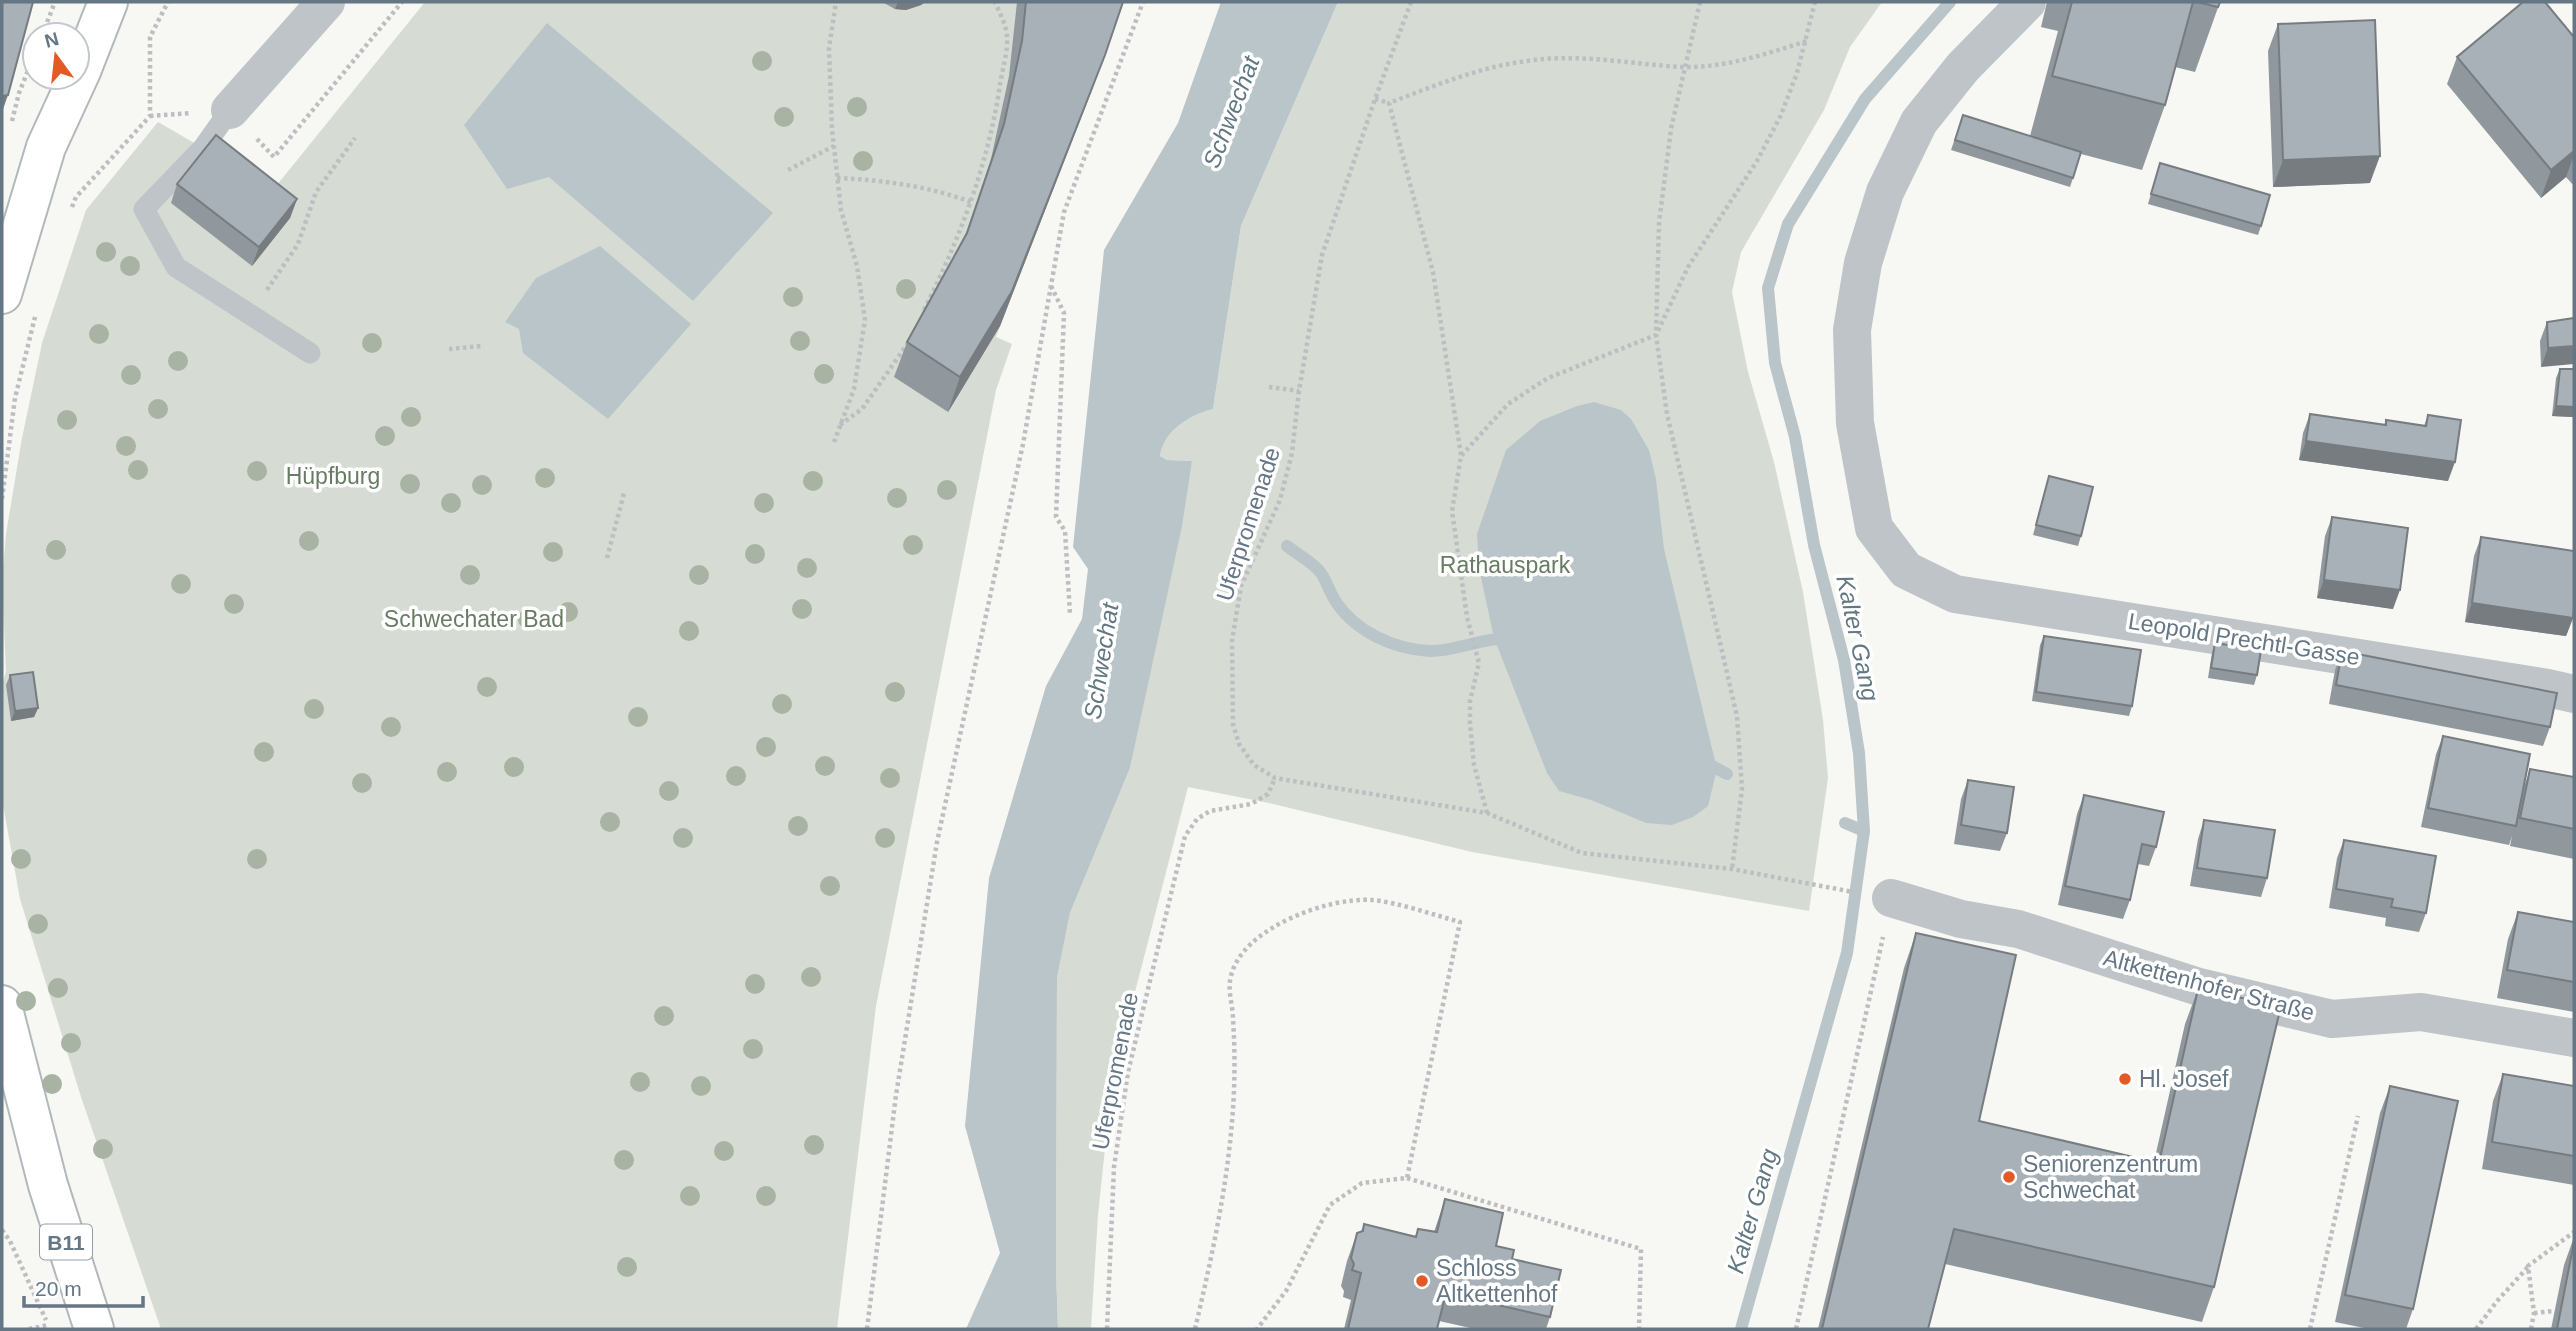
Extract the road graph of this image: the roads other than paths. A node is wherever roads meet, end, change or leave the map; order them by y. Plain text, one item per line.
1 (108, 2) edge
2 (326, 2) edge
3 (2027, 2) edge
4 (230, 110) joint
5 (2, 294) edge
6 (310, 353) dead end
7 (2574, 694) edge
8 (1891, 898) road end
9 (2, 1005) edge
10 (2574, 1038) edge
11 (94, 1329) edge

1 - 5 main road
2 - 4 street
3 - 7 street, Leopold Prechtl-Gasse
4 - 6 lane
8 - 10 street, Altkettenhofer Straße
9 - 11 main road, B11

